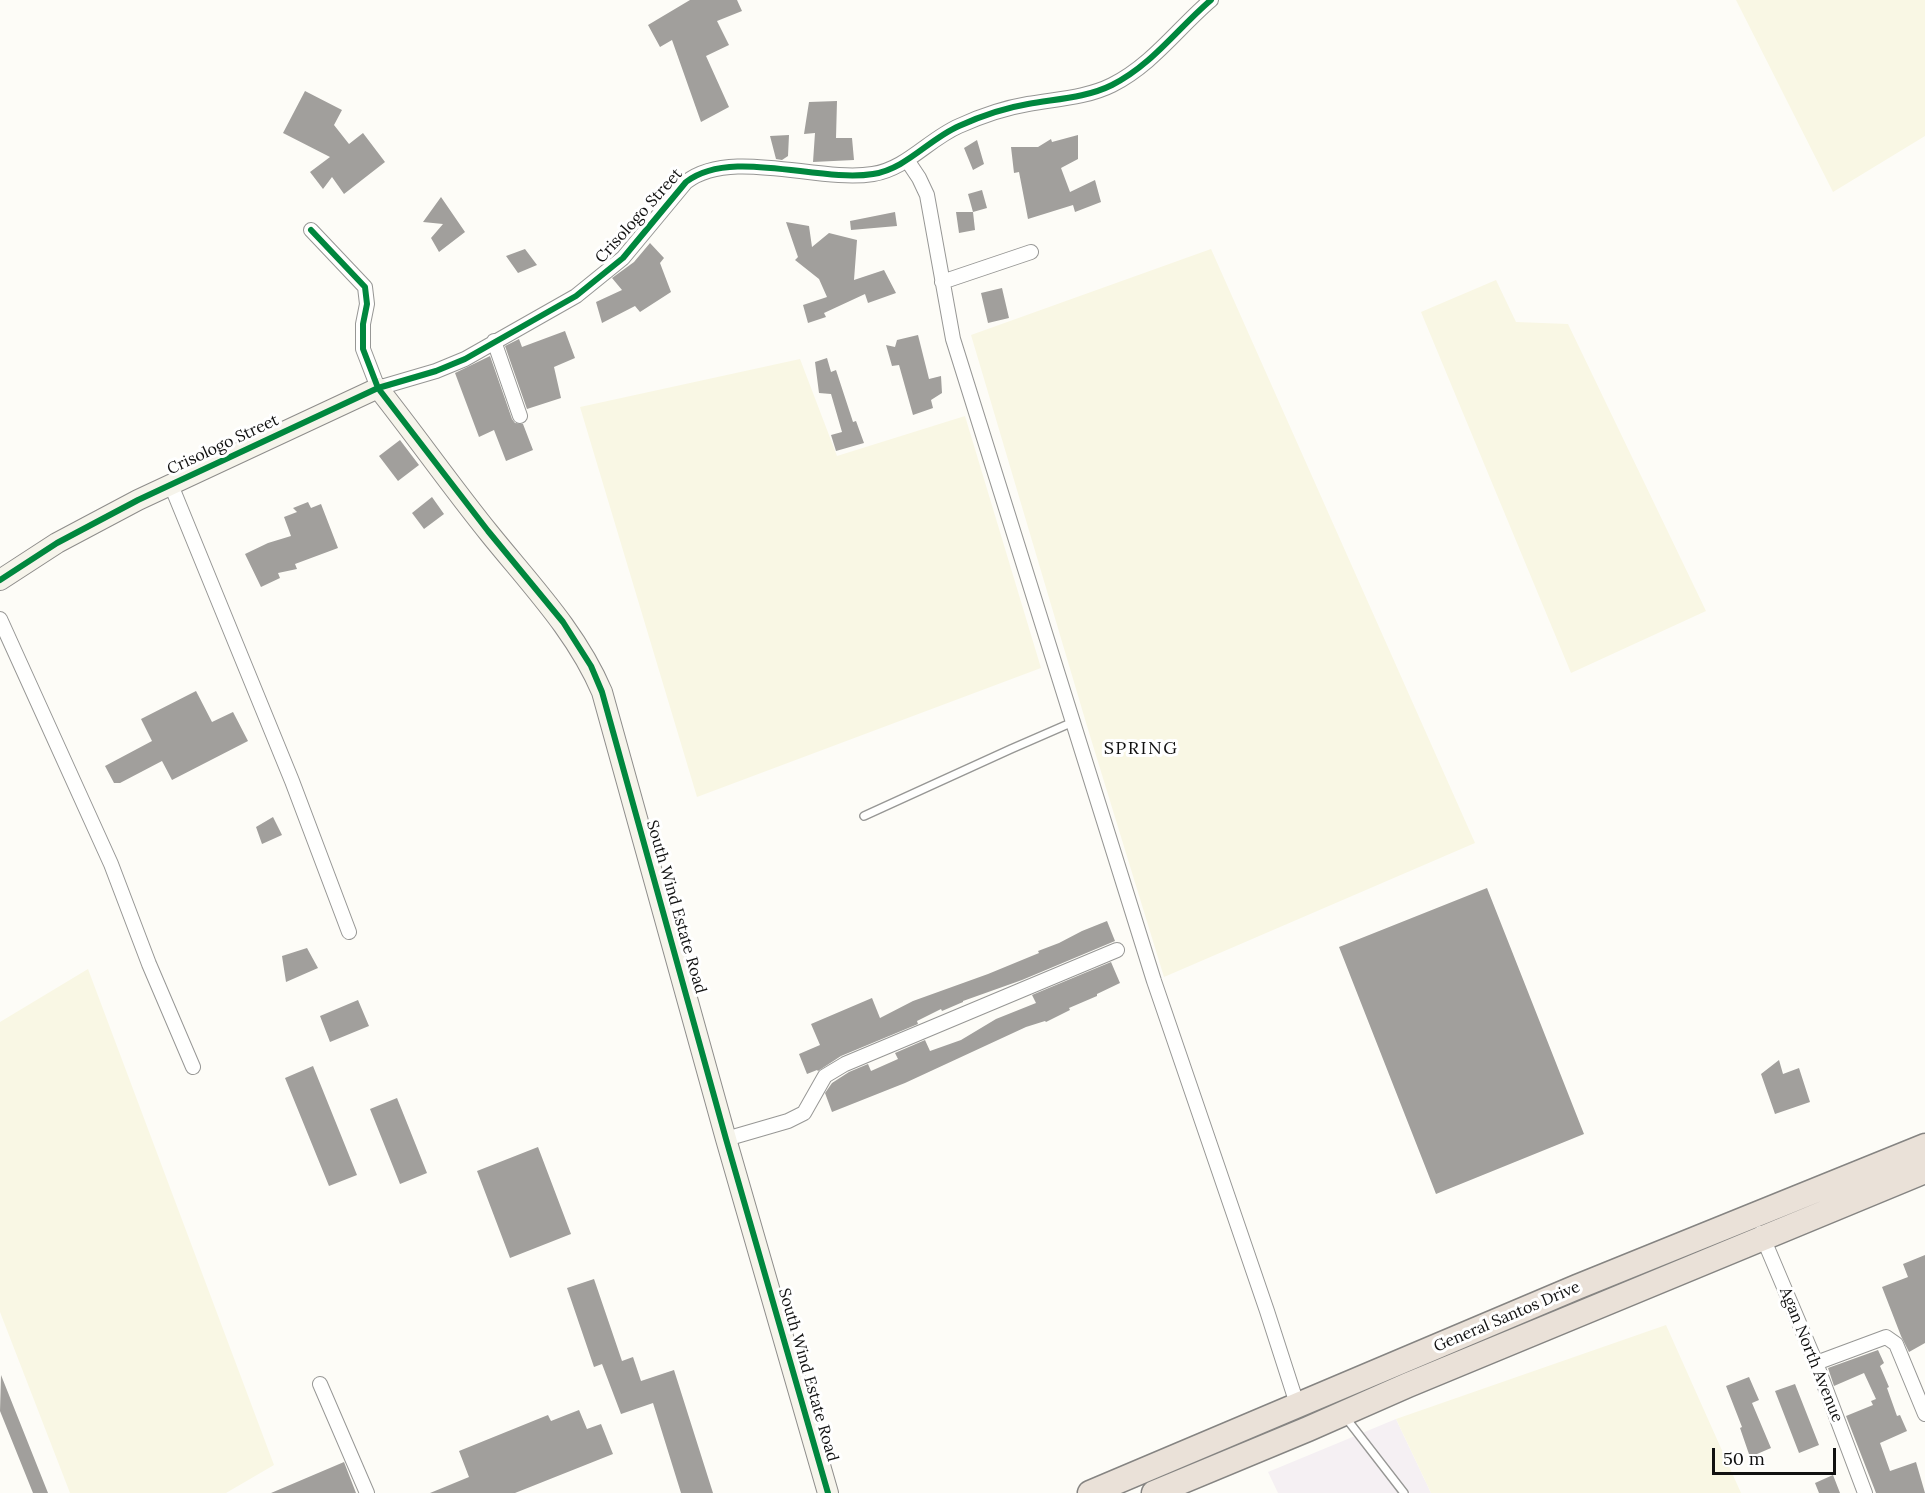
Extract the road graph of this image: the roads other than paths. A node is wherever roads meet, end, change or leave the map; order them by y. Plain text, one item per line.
1 (1211, 0) edge
2 (907, 160) junction
3 (311, 230) dead end
4 (1031, 252) dead end
5 (942, 282) junction
6 (494, 341) junction
7 (378, 388) junction
8 (520, 416) dead end
9 (171, 485) junction
10 (0, 580) edge
11 (0, 619) edge
12 (1073, 722) junction
13 (864, 816) dead end
14 (349, 932) dead end
15 (1117, 950) dead end
16 (193, 1067) dead end
17 (726, 1139) junction
18 (1923, 1162) edge
19 (1759, 1227) junction
20 (1816, 1363) junction
21 (320, 1384) dead end
22 (1297, 1404) junction
23 (1343, 1413) junction
24 (1925, 1414) edge
25 (367, 1493) edge
26 (828, 1493) edge
27 (1090, 1493) edge
28 (1154, 1493) edge
29 (1404, 1493) edge
30 (1865, 1493) edge

1 - 2 street, Crisologo Street
2 - 5 street
2 - 6 street, Crisologo Street
3 - 7 street
4 - 5 street
5 - 12 street
6 - 7 street, Crisologo Street
6 - 8 street
7 - 9 street, Crisologo Street
7 - 17 street, South Wind Estate Road
9 - 10 street, Crisologo Street
9 - 14 street
11 - 16 street
12 - 13 lane
12 - 22 street
15 - 17 street
17 - 26 street, South Wind Estate Road
18 - 19 highway, General Santos Drive
19 - 20 street, Agan North Avenue
19 - 22 highway, General Santos Drive
19 - 23 highway, General Santos Drive
20 - 24 street
20 - 30 street, Agan North Avenue
21 - 25 street
22 - 27 highway, General Santos Drive
23 - 28 highway, General Santos Drive
23 - 29 lane

